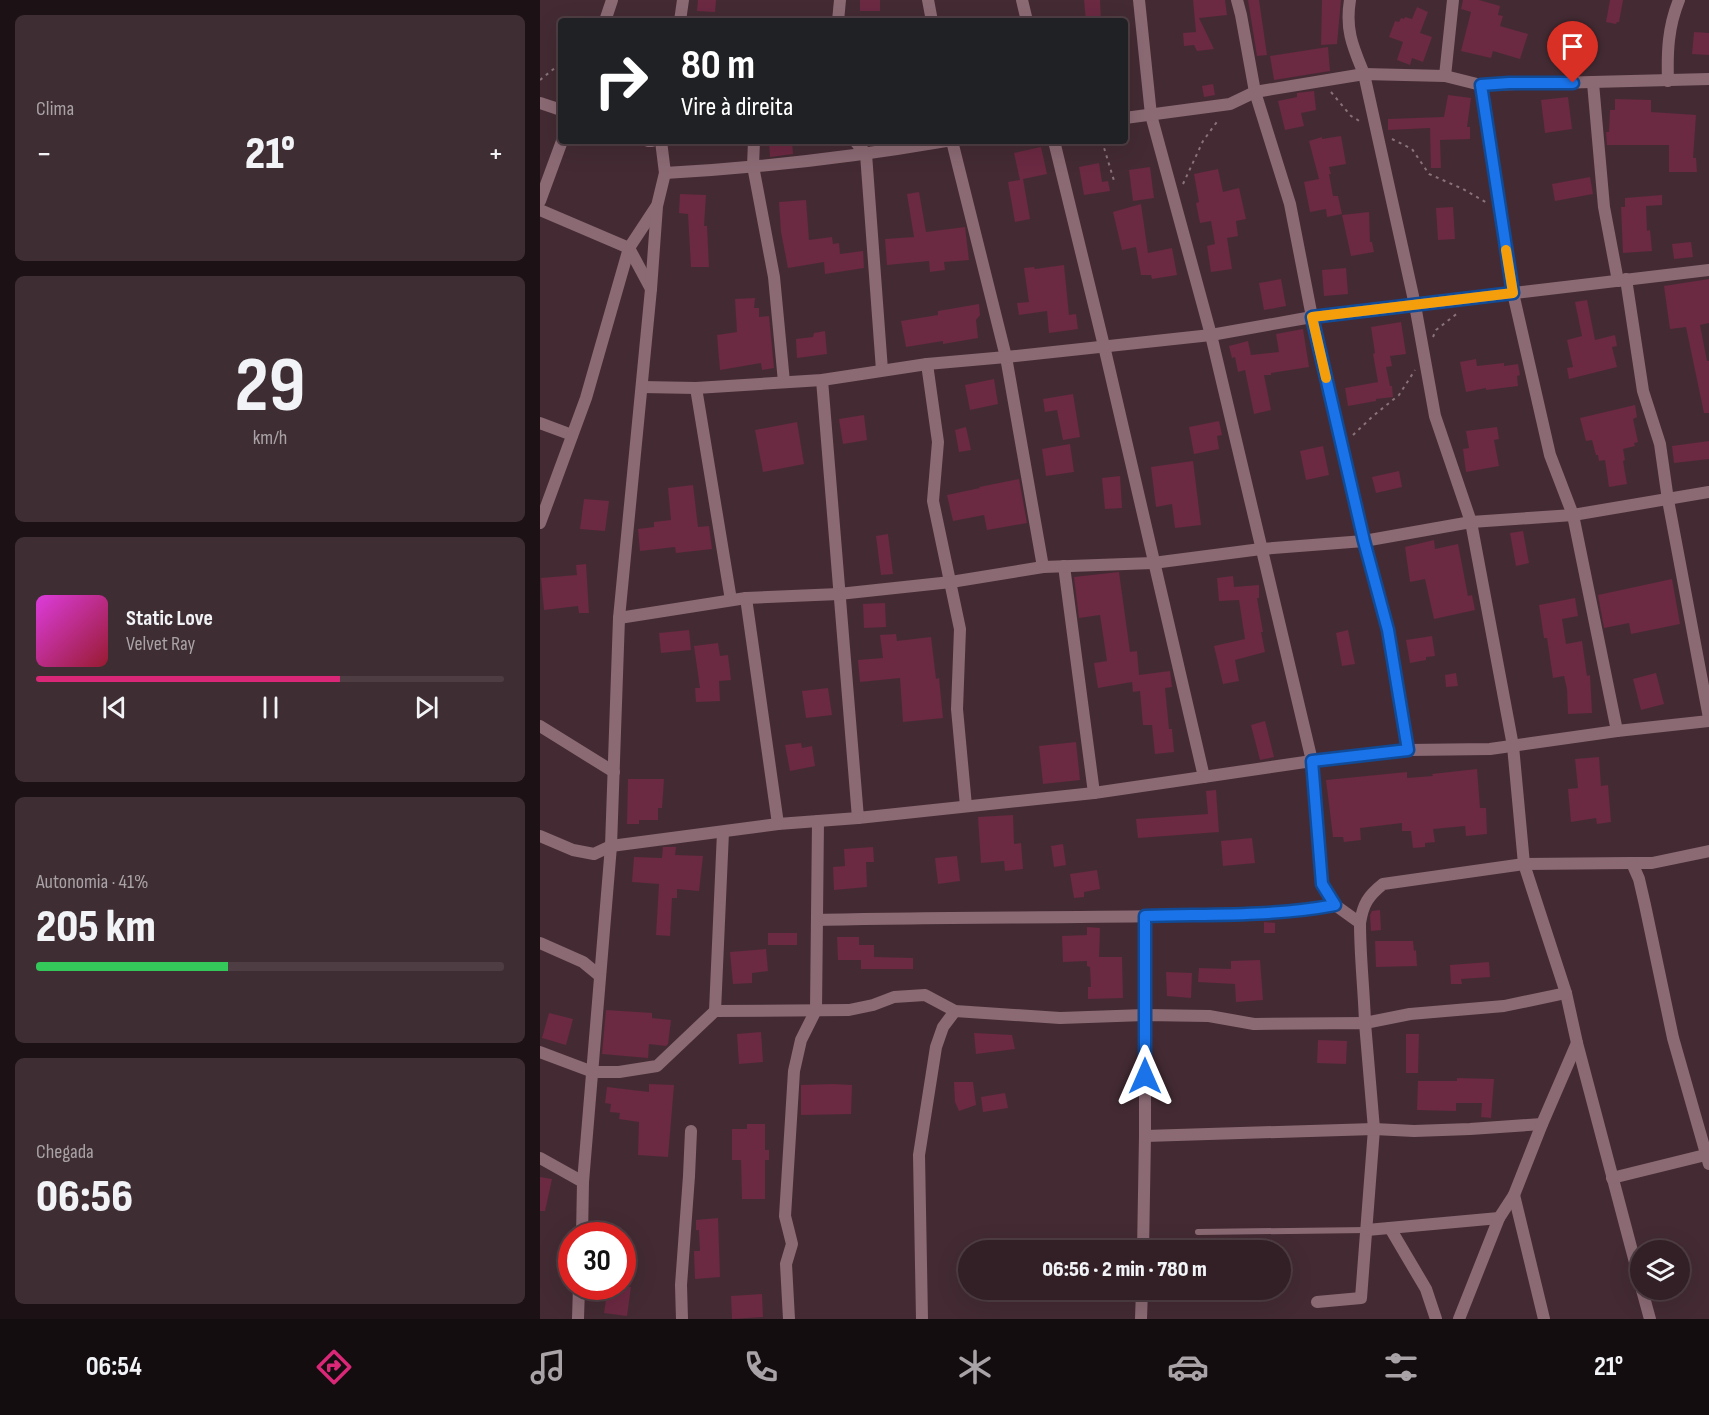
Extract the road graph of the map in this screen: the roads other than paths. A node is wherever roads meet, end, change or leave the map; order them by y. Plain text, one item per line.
1 (612, 0) edge
2 (683, 0) edge
3 (840, 0) edge
4 (928, 0) edge
5 (1022, 0) edge
6 (1139, 0) edge
7 (1237, 0) edge
8 (1350, 0) edge
9 (1453, 0) edge
10 (1679, 0) edge
11 (605, 18) edge
12 (680, 18) edge
13 (838, 18) edge
14 (931, 18) edge
15 (1026, 18) edge
16 (1364, 74) junction
17 (1445, 76) junction
18 (1709, 79) edge
19 (1668, 81) junction
20 (1593, 83) junction
21 (1481, 85) junction
22 (1255, 92) junction
23 (540, 103) edge
24 (558, 109) edge
25 (1151, 115) junction
26 (1128, 118) edge
27 (561, 144) edge
28 (661, 144) edge
29 (754, 144) edge
30 (858, 144) edge
31 (928, 144) edge
32 (953, 144) edge
33 (1054, 144) edge
34 (866, 154) junction
35 (753, 166) junction
36 (665, 173) junction
37 (540, 201) edge
38 (657, 206) junction
39 (540, 210) edge
40 (629, 248) junction
41 (1709, 270) edge
42 (1622, 280) junction
43 (651, 289) junction
44 (1513, 293) junction
45 (1415, 305) junction
46 (1312, 317) junction
47 (1211, 335) junction
48 (1104, 346) junction
49 (1006, 357) junction
50 (927, 364) junction
51 (882, 370) junction
52 (822, 380) junction
53 (784, 382) junction
54 (642, 387) junction
55 (696, 388) junction
56 (540, 423) edge
57 (572, 435) junction
58 (1709, 492) edge
59 (1668, 500) junction
60 (1573, 515) junction
61 (1471, 522) junction
62 (540, 523) edge
63 (1364, 541) junction
64 (1261, 549) junction
65 (1153, 563) junction
66 (1064, 566) junction
67 (1042, 567) junction
68 (951, 582) junction
69 (839, 594) junction
70 (746, 598) junction
71 (731, 600) junction
72 (619, 618) junction
73 (1709, 719) edge
74 (540, 726) edge
75 (1617, 731) junction
76 (1513, 746) junction
77 (1408, 750) junction
78 (1312, 761) junction
79 (614, 772) junction
80 (1204, 777) junction
81 (1094, 793) junction
82 (966, 806) junction
83 (858, 818) junction
84 (818, 821) junction
85 (778, 825) junction
86 (723, 832) junction
87 (540, 836) edge
88 (611, 846) junction
89 (1709, 851) edge
90 (1632, 863) junction
91 (1524, 864) junction
92 (1335, 905) junction
93 (1145, 916) junction
94 (817, 920) junction
95 (1360, 923) junction
96 (540, 944) edge
97 (600, 976) junction
98 (1566, 993) junction
99 (816, 1010) junction
100 (715, 1011) junction
101 (955, 1011) junction
102 (1145, 1015) junction
103 (1365, 1023) junction
104 (1577, 1043) junction
105 (540, 1052) edge
106 (593, 1072) junction
107 (1542, 1124) junction
108 (1374, 1129) junction
109 (691, 1131) dead end
110 (1145, 1136) junction
111 (540, 1158) edge
112 (1708, 1158) edge
113 (1612, 1178) junction
114 (583, 1182) junction
115 (1514, 1195) junction
116 (1499, 1218) junction
117 (582, 1222) edge
118 (1390, 1228) junction
119 (1367, 1230) junction
120 (1197, 1232) dead end
121 (1143, 1240) edge
122 (1630, 1244) edge
123 (579, 1300) edge
124 (1142, 1300) edge
125 (1645, 1300) edge
126 (1317, 1302) dead end
127 (578, 1319) edge
128 (682, 1319) edge
129 (789, 1319) edge
130 (922, 1319) edge
131 (1141, 1319) edge
132 (1436, 1319) edge
133 (1459, 1319) edge
134 (1544, 1319) edge
135 (1650, 1319) edge

1 - 11 street
2 - 12 street
3 - 13 street
4 - 14 street
5 - 15 street
6 - 25 street
7 - 22 street
8 - 16 street
9 - 17 street
10 - 19 street
16 - 17 street
16 - 22 street
16 - 45 street
17 - 21 street
18 - 19 street
19 - 20 street
20 - 21 street
20 - 42 street
21 - 44 street
22 - 25 street
22 - 46 street
23 - 24 street
25 - 26 street
25 - 47 street
27 - 37 street
28 - 36 street
29 - 35 street
30 - 34 street
31 - 34 street
32 - 49 street
33 - 48 street
34 - 35 street
34 - 51 street
35 - 36 street
35 - 53 street
36 - 38 street
38 - 40 street
38 - 43 street
39 - 40 street
40 - 43 street
40 - 57 street
41 - 42 street
42 - 44 street
42 - 59 street
43 - 54 street
44 - 45 street
44 - 60 street
45 - 46 street
45 - 61 street
46 - 47 street
46 - 63 street
47 - 48 street
47 - 64 street
48 - 49 street
48 - 65 street
49 - 50 street
49 - 67 street
50 - 51 street
50 - 68 street
51 - 52 street
52 - 53 street
52 - 69 street
53 - 55 street
54 - 55 street
54 - 72 street
55 - 71 street
56 - 57 street
57 - 62 street
58 - 59 street
59 - 60 street
59 - 73 street
60 - 61 street
60 - 75 street
61 - 63 street
61 - 76 street
63 - 64 street
63 - 77 street
64 - 65 street
64 - 78 street
65 - 66 street
65 - 80 street
66 - 67 street
66 - 81 street
67 - 68 street
68 - 69 street
68 - 82 street
69 - 70 street
69 - 83 street
70 - 71 street
70 - 85 street
71 - 72 street
72 - 79 street
73 - 75 street
74 - 79 street
75 - 76 street
76 - 77 street
76 - 91 street
77 - 78 street
78 - 80 street
78 - 92 street
79 - 88 street
80 - 81 street
81 - 82 street
82 - 83 street
83 - 84 street
84 - 85 street
84 - 94 street
85 - 86 street
86 - 88 street
86 - 100 street
87 - 88 street
88 - 97 street
89 - 90 street
90 - 91 street
90 - 112 street
91 - 95 street
91 - 98 street
92 - 93 street
92 - 95 street
93 - 94 street
93 - 102 street
94 - 99 street
95 - 103 street
96 - 97 street
97 - 106 street
98 - 103 street
98 - 104 street
99 - 100 street
99 - 101 street
99 - 129 street
100 - 106 street
101 - 102 street
101 - 130 street
102 - 103 street
102 - 110 street
103 - 108 street
104 - 107 street
104 - 113 street
105 - 106 street
106 - 114 street
107 - 108 street
107 - 115 street
108 - 110 street
108 - 119 street
109 - 128 street
110 - 121 street
111 - 114 street
112 - 113 street
113 - 122 street
114 - 117 street
115 - 116 street
115 - 134 street
116 - 118 street
116 - 133 street
118 - 119 street
118 - 132 street
119 - 120 lane
119 - 126 street
123 - 127 street
124 - 131 street
125 - 135 street

